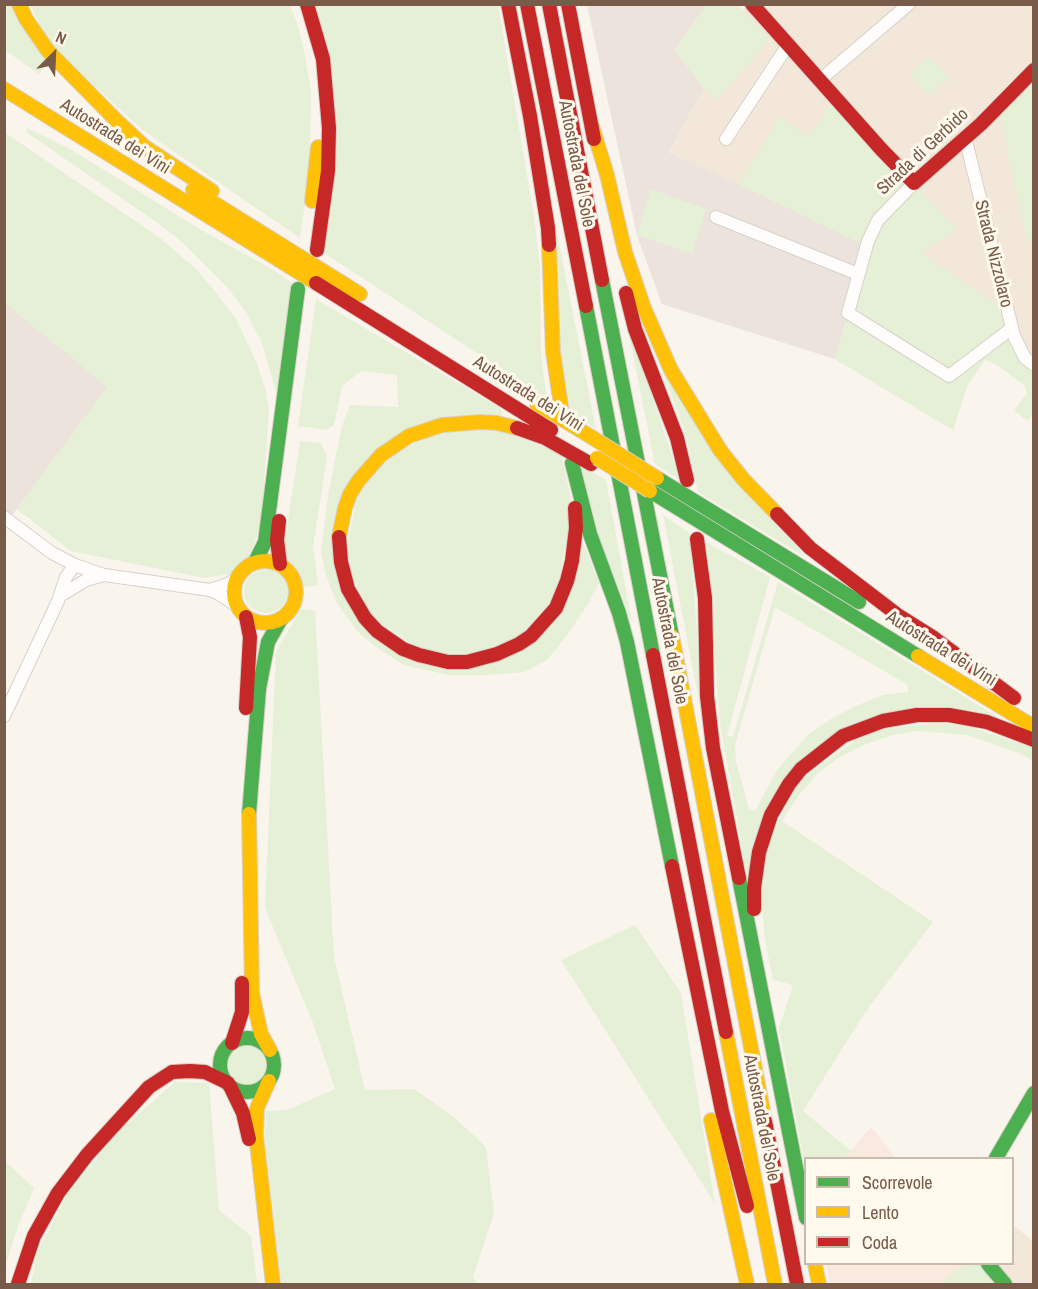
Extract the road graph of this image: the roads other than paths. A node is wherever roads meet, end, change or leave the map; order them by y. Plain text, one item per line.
1 (20, 4) edge
2 (295, 4) edge
3 (307, 4) edge
4 (508, 4) edge
5 (527, 4) edge
6 (549, 4) edge
7 (568, 4) edge
8 (753, 4) edge
9 (909, 4) edge
10 (788, 45) junction
11 (1034, 70) edge
12 (820, 80) junction
13 (4, 89) edge
14 (592, 126) junction
15 (965, 137) junction
16 (726, 139) dead end
17 (130, 150) dead end
18 (914, 183) junction
19 (716, 217) dead end
20 (858, 274) junction
21 (338, 280) junction
22 (373, 302) dead end
23 (1012, 328) junction
24 (1034, 365) edge
25 (523, 395) dead end
26 (561, 406) dead end
27 (598, 464) junction
28 (687, 480) dead end
29 (6, 521) edge
30 (697, 539) dead end
31 (52, 553) junction
32 (255, 562) junction
33 (280, 564) junction
34 (75, 565) junction
35 (104, 575) junction
36 (236, 579) junction
37 (210, 590) junction
38 (61, 594) junction
39 (242, 611) junction
40 (280, 619) junction
41 (4, 716) edge
42 (1034, 727) edge
43 (1034, 740) edge
44 (677, 891) junction
45 (767, 1016) junction
46 (230, 1046) junction
47 (270, 1050) junction
48 (172, 1072) junction
49 (269, 1081) junction
50 (229, 1085) junction
51 (1034, 1093) edge
52 (997, 1157) edge
53 (804, 1208) edge
54 (815, 1265) edge
55 (990, 1265) edge
56 (18, 1284) edge
57 (266, 1284) edge
58 (273, 1284) edge
59 (747, 1284) edge
60 (770, 1284) edge
61 (776, 1284) edge
62 (797, 1284) edge
63 (819, 1284) edge
64 (1005, 1284) edge

1 - 21 main road
2 - 3 main road
4 - 26 main road
5 - 61 main road, Autostrada del Sole
6 - 62 main road, Autostrada del Sole
7 - 14 main road
8 - 10 main road
9 - 12 street
10 - 12 main road
10 - 16 street
11 - 15 main road, Strada di Gerbido
12 - 18 main road
13 - 27 main road, Autostrada dei Vini
14 - 25 main road, Autostrada dei Vini, bridge
14 - 28 main road
15 - 18 main road, Strada di Gerbido
15 - 23 street, Strada Nizzolaro
17 - 21 main road, Autostrada dei Vini
18 - 20 street, Strada di Gerbido
19 - 20 street
20 - 23 street, Strada di Gerbido
21 - 22 main road, Autostrada dei Vini
23 - 24 street, Strada Nizzolaro
27 - 42 main road, Autostrada dei Vini, bridge
27 - 44 main road
29 - 31 street
30 - 45 main road
31 - 34 street
31 - 38 street
32 - 33 main road
32 - 33 main road
32 - 36 main road
33 - 40 main road
34 - 35 street
34 - 38 street
35 - 37 street
35 - 38 street
36 - 37 street
36 - 39 main road
37 - 39 street
38 - 41 street
39 - 40 main road
39 - 46 main road
40 - 47 main road
43 - 45 main road
44 - 59 main road
44 - 60 main road
45 - 53 main road
46 - 47 main road
46 - 48 main road
46 - 50 main road
47 - 49 main road
48 - 50 main road
48 - 56 main road
49 - 50 main road
49 - 58 main road
50 - 57 main road
51 - 52 main road
54 - 63 main road
55 - 64 main road

